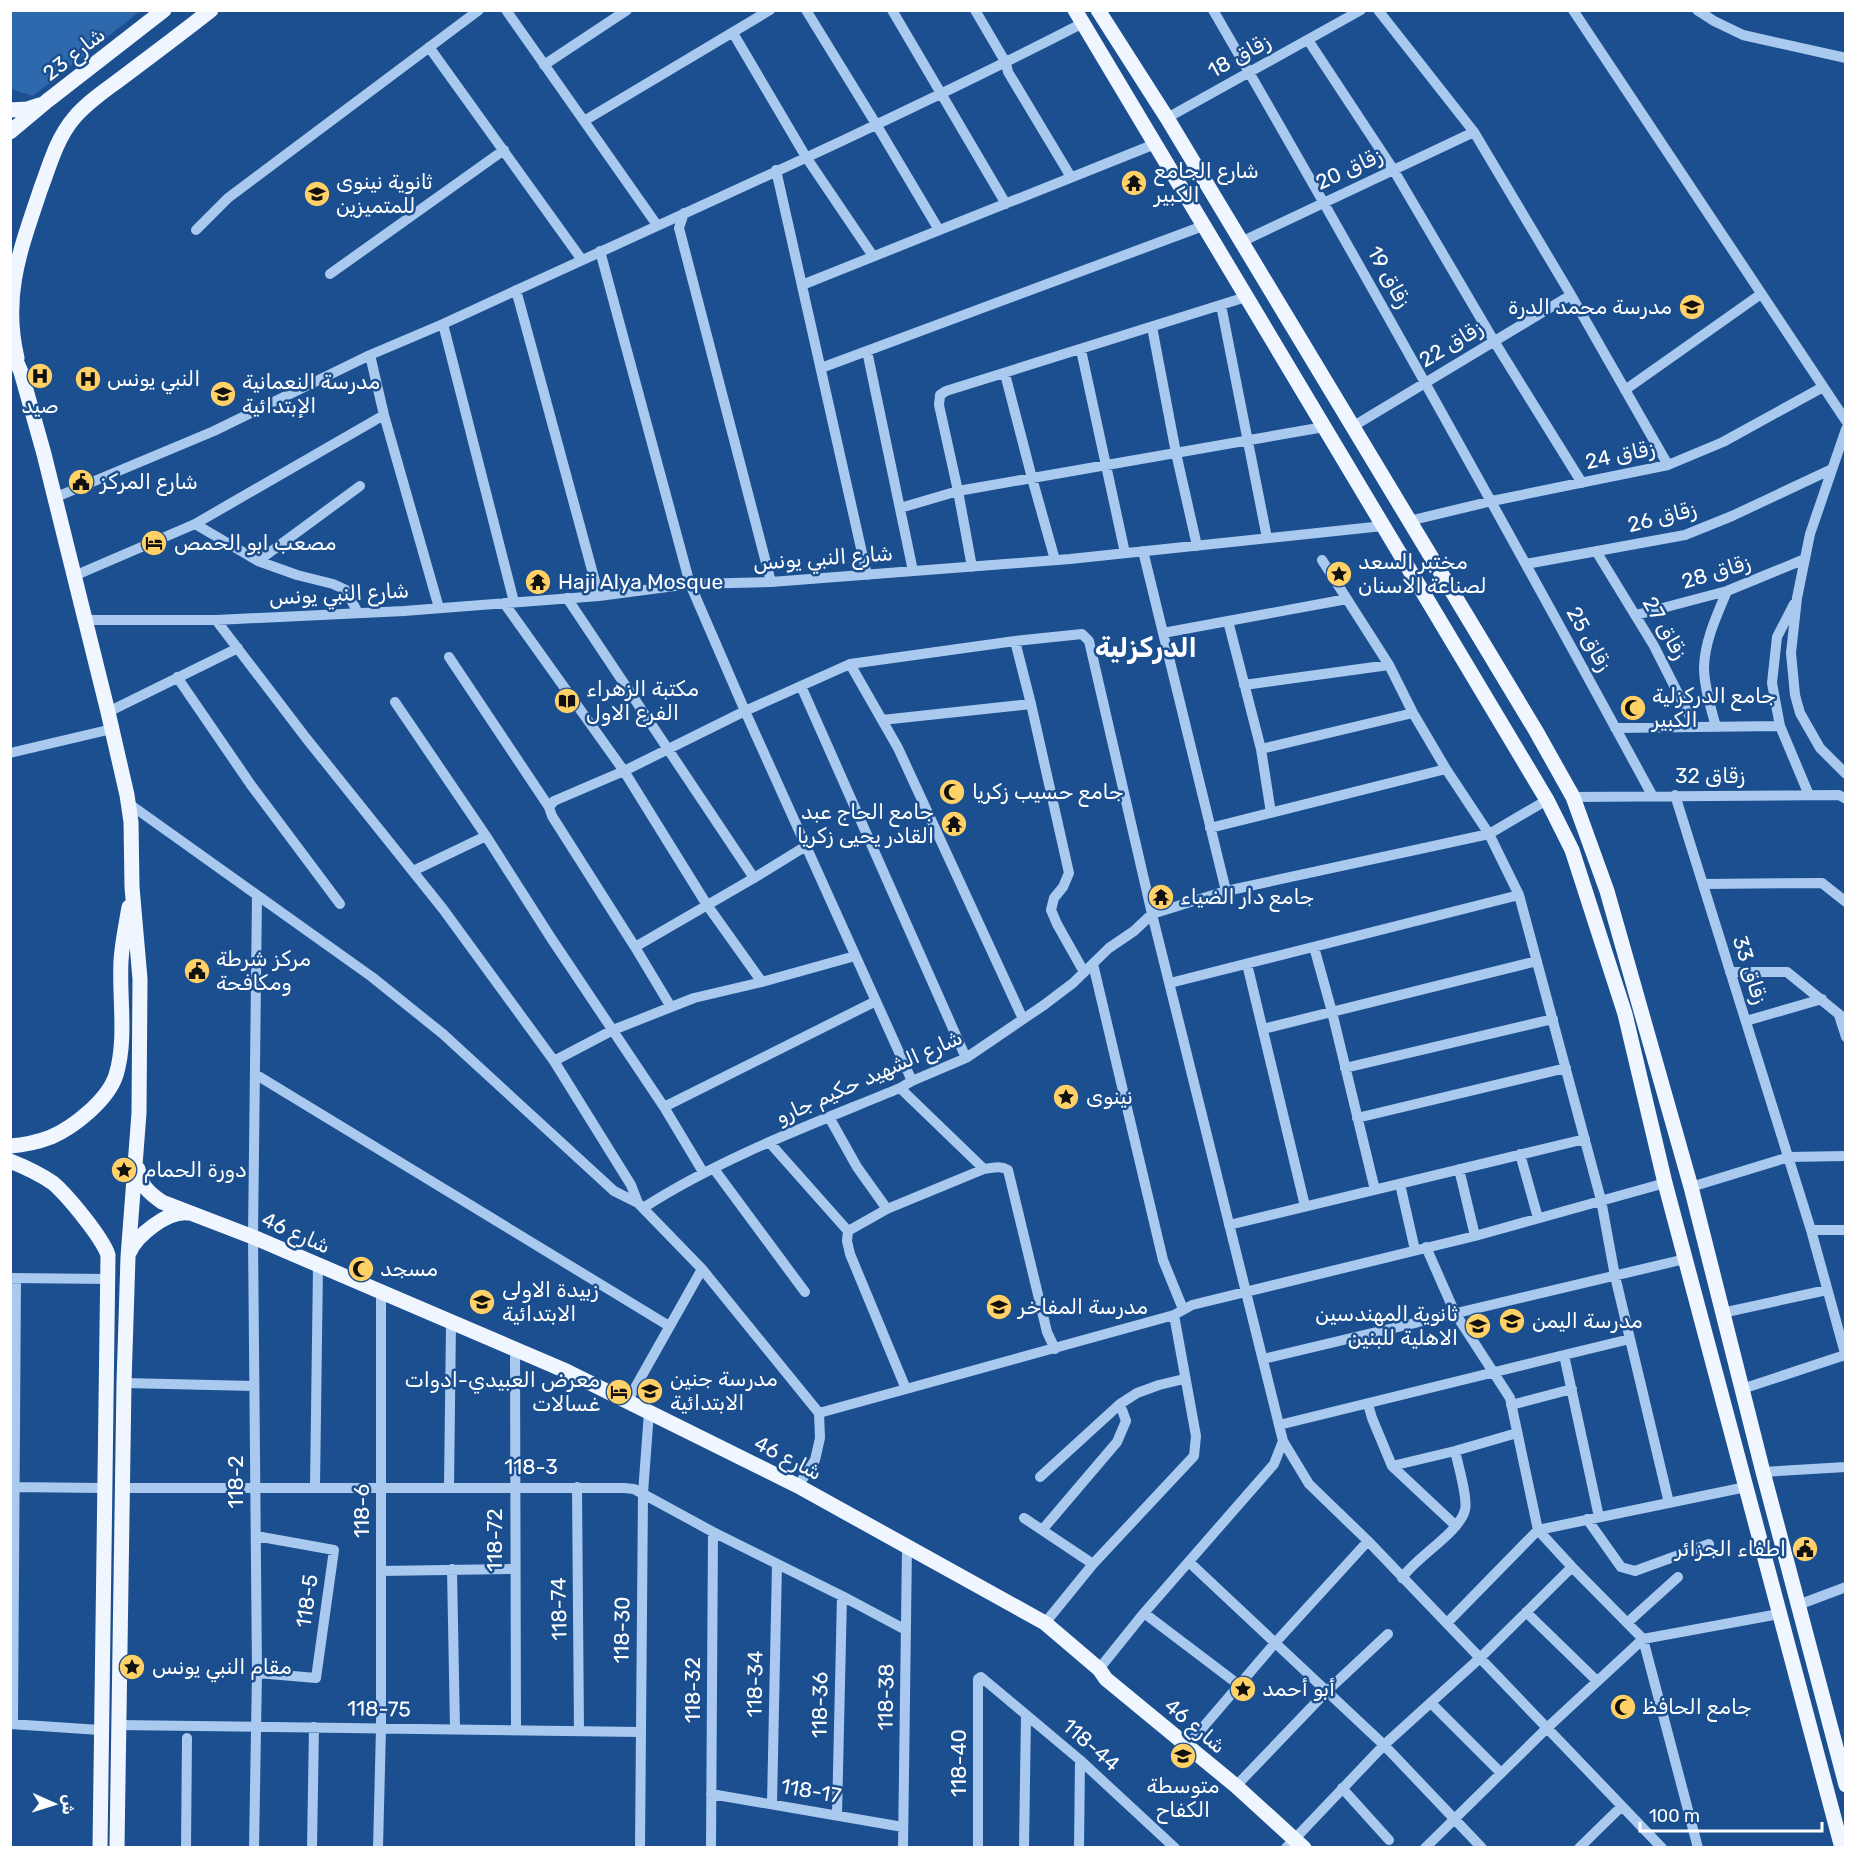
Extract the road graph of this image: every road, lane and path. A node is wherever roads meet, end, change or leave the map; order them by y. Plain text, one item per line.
1 (164, 10) edge
2 (211, 10) edge
3 (479, 10) edge
4 (506, 10) edge
5 (627, 10) edge
6 (770, 10) edge
7 (806, 10) edge
8 (892, 10) edge
9 (975, 10) edge
10 (1098, 10) edge
11 (1213, 10) edge
12 (1361, 10) edge
13 (1378, 10) edge
14 (1573, 10) edge
15 (1697, 10) edge
16 (1079, 17) edge
17 (733, 33) junction
18 (1308, 40) junction
19 (429, 47) junction
20 (1845, 58) edge
21 (1006, 63) junction
22 (544, 65) junction
23 (1250, 73) junction
24 (940, 94) junction
25 (47, 101) junction
26 (10, 110) edge
27 (1167, 118) junction
28 (584, 121) junction
29 (876, 124) junction
30 (10, 132) edge
31 (1474, 132) junction
32 (1155, 144) junction
33 (504, 150) junction
34 (806, 157) junction
35 (1393, 169) junction
36 (776, 170) junction
37 (1071, 177) junction
38 (1324, 202) junction
39 (1006, 204) junction
40 (684, 213) junction
41 (657, 225) junction
42 (1203, 226) junction
43 (196, 230) dead end
44 (939, 230) junction
45 (1241, 242) junction
46 (600, 251) junction
47 (873, 256) junction
48 (582, 260) junction
49 (330, 274) dead end
50 (802, 285) junction
51 (516, 290) junction
52 (1761, 294) junction
53 (1571, 295) junction
54 (1246, 297) junction
55 (1221, 305) junction
56 (443, 324) junction
57 (1152, 327) junction
58 (1494, 341) junction
59 (10, 347) edge
60 (1081, 350) junction
61 (867, 351) junction
62 (370, 355) junction
63 (821, 368) junction
64 (21, 372) junction
65 (1005, 374) junction
66 (1426, 383) junction
67 (1823, 387) junction
68 (1625, 390) junction
69 (384, 415) junction
70 (1845, 421) edge
71 (1324, 427) junction
72 (1352, 427) junction
73 (1845, 429) edge
74 (1248, 440) junction
75 (1176, 453) junction
76 (1105, 465) junction
77 (1668, 465) junction
78 (1832, 469) junction
79 (1032, 478) junction
80 (1582, 483) junction
81 (360, 486) dead end
82 (958, 491) junction
83 (54, 498) junction
84 (1492, 501) junction
85 (900, 508) junction
86 (1409, 521) junction
87 (195, 524) junction
88 (1383, 526) junction
89 (1267, 538) junction
90 (1197, 546) junction
91 (1143, 551) junction
92 (1596, 551) junction
93 (1125, 553) junction
94 (1805, 559) junction
95 (1055, 560) junction
96 (1322, 560) dead end
97 (258, 561) junction
98 (1526, 564) junction
99 (972, 567) junction
100 (913, 571) junction
101 (867, 575) junction
102 (74, 576) junction
103 (771, 582) junction
104 (690, 584) junction
105 (1727, 591) junction
106 (599, 596) junction
107 (567, 598) junction
108 (1797, 598) junction
109 (1347, 599) junction
110 (509, 603) junction
111 (439, 608) junction
112 (358, 613) junction
113 (1636, 615) junction
114 (84, 620) junction
115 (216, 620) junction
116 (1228, 621) junction
117 (1163, 633) junction
118 (1015, 641) junction
119 (238, 648) junction
120 (449, 657) dead end
121 (850, 664) junction
122 (1389, 665) junction
123 (177, 677) junction
124 (1244, 685) junction
125 (801, 686) junction
126 (395, 702) dead end
127 (1031, 704) junction
128 (745, 711) junction
129 (108, 712) junction
130 (1413, 713) junction
131 (882, 720) junction
132 (1780, 726) junction
133 (1695, 727) junction
134 (1716, 727) junction
135 (1615, 728) junction
136 (112, 729) junction
137 (667, 749) junction
138 (1261, 750) junction
139 (10, 753) edge
140 (1446, 769) junction
141 (624, 771) junction
142 (1845, 774) edge
143 (1652, 795) junction
144 (1675, 795) junction
145 (1809, 795) junction
146 (1843, 796) edge
147 (1573, 797) junction
148 (1547, 800) junction
149 (128, 802) junction
150 (549, 807) junction
151 (1271, 813) junction
152 (1210, 828) junction
153 (1489, 834) junction
154 (486, 836) junction
155 (806, 846) junction
156 (413, 871) junction
157 (754, 878) junction
158 (1703, 884) junction
159 (132, 887) junction
160 (1226, 891) junction
161 (256, 895) junction
162 (1519, 895) junction
163 (1845, 902) edge
164 (340, 904) dead end
165 (707, 905) junction
166 (1152, 914) junction
167 (635, 946) junction
168 (1314, 948) junction
169 (855, 957) junction
170 (1537, 961) junction
171 (1093, 964) junction
172 (1247, 964) junction
173 (1084, 972) junction
174 (1731, 972) junction
175 (762, 982) junction
176 (1170, 983) junction
177 (1822, 999) junction
178 (876, 1001) junction
179 (671, 1007) junction
180 (1332, 1012) junction
181 (1842, 1016) edge
182 (1023, 1019) junction
183 (1553, 1019) junction
184 (1746, 1021) junction
185 (1263, 1029) junction
186 (613, 1030) junction
187 (1845, 1037) edge
188 (966, 1058) junction
189 (554, 1061) junction
190 (1345, 1068) junction
191 (1566, 1068) junction
192 (255, 1074) junction
193 (912, 1081) junction
194 (900, 1088) junction
195 (664, 1107) junction
196 (829, 1117) junction
197 (1357, 1118) junction
198 (1585, 1139) junction
199 (769, 1142) junction
200 (137, 1143) junction
201 (10, 1146) edge
202 (1520, 1155) junction
203 (1845, 1156) edge
204 (1789, 1157) junction
205 (10, 1161) edge
206 (714, 1168) junction
207 (984, 1169) junction
208 (1459, 1170) junction
209 (703, 1172) junction
210 (1665, 1183) junction
211 (1400, 1184) junction
212 (1691, 1187) junction
213 (1375, 1190) junction
214 (1601, 1200) junction
215 (641, 1206) junction
216 (1305, 1206) junction
217 (887, 1209) junction
218 (188, 1213) junction
219 (1538, 1218) junction
220 (1229, 1225) junction
221 (1811, 1230) junction
222 (1845, 1230) edge
223 (848, 1231) junction
224 (1474, 1236) junction
225 (253, 1237) junction
226 (1420, 1248) junction
227 (128, 1257) junction
228 (1685, 1259) junction
229 (318, 1266) junction
230 (702, 1269) junction
231 (1615, 1276) junction
232 (13, 1278) edge
233 (109, 1279) junction
234 (1827, 1290) junction
235 (1245, 1291) junction
236 (805, 1292) dead end
237 (381, 1293) junction
238 (1179, 1312) junction
239 (1455, 1313) junction
240 (1722, 1313) junction
241 (451, 1323) junction
242 (669, 1326) junction
243 (1630, 1339) junction
244 (1054, 1349) junction
245 (515, 1350) junction
246 (1564, 1355) junction
247 (1845, 1356) edge
248 (1263, 1359) junction
249 (1492, 1373) junction
250 (1184, 1379) junction
251 (124, 1383) junction
252 (254, 1386) junction
253 (906, 1389) junction
254 (1572, 1389) junction
255 (1742, 1389) junction
256 (627, 1402) junction
257 (1120, 1404) junction
258 (1368, 1404) junction
259 (1511, 1405) junction
260 (649, 1412) junction
261 (819, 1413) junction
262 (1279, 1425) junction
263 (1517, 1433) junction
264 (1283, 1441) junction
265 (1455, 1451) junction
266 (1392, 1466) junction
267 (1845, 1467) edge
268 (1763, 1472) junction
269 (1040, 1477) dead end
270 (798, 1486) junction
271 (12, 1487) edge
272 (315, 1487) junction
273 (381, 1487) junction
274 (449, 1487) junction
275 (514, 1487) junction
276 (577, 1487) junction
277 (1746, 1487) junction
278 (104, 1488) junction
279 (121, 1488) junction
280 (255, 1488) junction
281 (643, 1493) junction
282 (1669, 1503) junction
283 (1599, 1517) junction
284 (1024, 1518) dead end
285 (1587, 1520) junction
286 (1455, 1526) junction
287 (1043, 1529) junction
288 (1538, 1530) junction
289 (713, 1532) junction
290 (256, 1536) junction
291 (1368, 1540) junction
292 (1709, 1544) dead end
293 (907, 1547) junction
294 (1189, 1562) junction
295 (777, 1564) junction
296 (1093, 1564) junction
297 (1572, 1567) junction
298 (452, 1569) junction
299 (515, 1569) junction
300 (381, 1571) junction
301 (1678, 1577) dead end
302 (1402, 1578) junction
303 (1845, 1587) edge
304 (842, 1596) junction
305 (1798, 1605) junction
306 (1144, 1612) junction
307 (1526, 1612) junction
308 (1779, 1614) junction
309 (1045, 1623) junction
310 (1447, 1623) junction
311 (1627, 1623) junction
312 (906, 1630) junction
313 (1388, 1634) dead end
314 (1643, 1638) junction
315 (1275, 1643) junction
316 (1480, 1658) junction
317 (1099, 1669) junction
318 (257, 1673) junction
319 (978, 1679) joint
320 (1597, 1681) junction
321 (1239, 1685) junction
322 (1327, 1691) junction
323 (1431, 1702) junction
324 (1026, 1714) junction
325 (12, 1724) edge
326 (118, 1725) junction
327 (256, 1727) junction
328 (314, 1728) junction
329 (381, 1728) junction
330 (1547, 1728) junction
331 (455, 1729) junction
332 (100, 1730) junction
333 (516, 1730) junction
334 (579, 1731) junction
335 (640, 1732) junction
336 (187, 1738) dead end
337 (1384, 1745) junction
338 (1187, 1746) junction
339 (1080, 1760) junction
340 (1501, 1773) junction
341 (1845, 1785) edge
342 (1236, 1786) junction
343 (1342, 1788) junction
344 (711, 1794) junction
345 (772, 1804) junction
346 (1622, 1806) junction
347 (837, 1815) junction
348 (1455, 1819) junction
349 (903, 1827) junction
350 (1389, 1840) dead end
351 (1295, 1845) edge
352 (100, 1848) edge
353 (117, 1848) edge
354 (186, 1848) edge
355 (254, 1848) edge
356 (312, 1848) edge
357 (378, 1848) edge
358 (640, 1848) edge
359 (711, 1848) edge
360 (903, 1848) edge
361 (978, 1848) edge
362 (1024, 1848) edge
363 (1079, 1848) edge
364 (1175, 1848) edge
365 (1425, 1848) edge
366 (1482, 1848) edge
367 (1579, 1848) edge
368 (1662, 1848) edge
369 (1698, 1848) edge
370 (1842, 1848) edge

1 - 25 main road, شارع 23
2 - 64 main road
3 - 19 street
4 - 22 street
5 - 22 street
6 - 17 street
7 - 29 street
8 - 24 street
9 - 21 street
10 - 27 main road
11 - 23 street, زقاق 19
12 - 18 street, زقاق 18
13 - 31 street
14 - 52 street
15 - 20 street
16 - 21 street
16 - 32 main road
17 - 28 street
17 - 34 street
18 - 23 street, زقاق 18
18 - 35 street
19 - 33 street
19 - 43 street
21 - 24 street
21 - 37 street
22 - 28 street
23 - 27 street, زقاق 18
23 - 38 street, زقاق 19
24 - 29 street
24 - 39 street
25 - 26 main road
25 - 30 main road, شارع 23
27 - 45 main road
28 - 41 street
29 - 34 street
29 - 44 street
31 - 35 street, زقاق 20
31 - 53 street
32 - 37 street
32 - 42 main road
33 - 48 street
33 - 49 street
34 - 36 street
34 - 47 street
35 - 38 street, زقاق 20
35 - 58 street
36 - 40 street
36 - 50 street
37 - 39 street
38 - 45 street, زقاق 20
38 - 66 street, زقاق 19
39 - 44 street
40 - 41 street
40 - 103 street
41 - 46 street
42 - 54 main road
42 - 61 street
44 - 47 street
45 - 72 main road
46 - 48 street
46 - 104 street
47 - 50 street
48 - 51 street
50 - 63 street
51 - 56 street
51 - 106 street
52 - 67 street
52 - 68 street
53 - 58 street, زقاق 22
53 - 68 street
54 - 55 street
54 - 71 main road
55 - 57 street
55 - 74 street
56 - 62 street
56 - 110 street
57 - 60 street
57 - 75 street
58 - 66 street, زقاق 22
58 - 80 street
59 - 64 main road
60 - 65 street
60 - 76 street
61 - 63 street
61 - 85 street
62 - 69 street
62 - 83 street
63 - 101 street
64 - 83 main road
65 - 79 street
65 - 82 street
66 - 72 street, زقاق 22
66 - 84 street, زقاق 19
67 - 70 street
67 - 77 street, زقاق 24
68 - 77 street
69 - 87 street
69 - 111 street
71 - 74 street
71 - 88 main road
72 - 86 main road
73 - 78 street
74 - 75 street
74 - 89 street
75 - 76 street
75 - 90 street
76 - 79 street
76 - 93 street
77 - 80 street, زقاق 24
78 - 92 street, زقاق 26
78 - 94 street
79 - 82 street
79 - 95 street
80 - 84 street, زقاق 24
81 - 97 street
82 - 85 street
82 - 99 street
83 - 102 main road
84 - 86 street, زقاق 24
84 - 98 street, زقاق 25
85 - 100 street
86 - 147 main road
87 - 97 street
87 - 102 street
88 - 89 street, شارع النبي يونس
88 - 148 main road
89 - 90 street, شارع النبي يونس
90 - 91 street, شارع النبي يونس
91 - 93 street, شارع النبي يونس
91 - 117 street
92 - 98 street, زقاق 26
92 - 113 street, زقاق 27
93 - 95 street, شارع النبي يونس
94 - 105 street, زقاق 28
94 - 108 street
95 - 99 street, شارع النبي يونس
96 - 109 street
97 - 112 street
98 - 135 street, زقاق 25
99 - 100 street, شارع النبي يونس
100 - 101 street, شارع النبي يونس
101 - 103 street, شارع النبي يونس
102 - 114 main road
103 - 104 street, شارع النبي يونس
104 - 106 street, شارع النبي يونس
104 - 128 street
105 - 113 street, زقاق 28
105 - 134 street
106 - 107 street, شارع النبي يونس
107 - 110 street, شارع النبي يونس
107 - 137 street
108 - 132 street
108 - 142 street
109 - 116 street
109 - 122 street
110 - 111 street, شارع النبي يونس
110 - 141 street
111 - 112 street, شارع النبي يونس
112 - 115 street, شارع النبي يونس
113 - 133 street, زقاق 27
114 - 115 street, شارع النبي يونس
114 - 129 main road
115 - 119 street
116 - 117 street
116 - 124 street
117 - 152 street
118 - 121 street
118 - 127 street
118 - 166 street
119 - 123 street
119 - 156 street
120 - 150 street
121 - 125 street
121 - 131 street
122 - 124 street
122 - 130 street
123 - 129 street
123 - 164 street
124 - 138 street
125 - 128 street
125 - 188 street
126 - 154 street
127 - 131 street
127 - 173 street
128 - 137 street
128 - 155 street
129 - 136 main road
130 - 138 street
130 - 140 street
131 - 182 street
132 - 134 street
132 - 145 street
133 - 134 street
133 - 135 street
135 - 143 street, زقاق 25
136 - 139 street
136 - 149 main road
137 - 141 street
137 - 157 street
138 - 151 street
140 - 151 street
140 - 153 street
141 - 150 street
141 - 165 street
143 - 144 street, زقاق 32
143 - 147 street, زقاق 32
144 - 145 street, زقاق 32
144 - 158 street, زقاق 33
145 - 146 street, زقاق 32
147 - 212 main road
148 - 153 street
148 - 210 main road
149 - 159 main road
149 - 161 street
150 - 167 street
151 - 152 street
152 - 160 street
153 - 160 street
153 - 162 street
154 - 156 street
154 - 186 street
155 - 157 street
155 - 169 street
156 - 189 street
157 - 165 street
158 - 163 street
158 - 174 street, زقاق 33
159 - 200 main road
159 - 201 main road
160 - 166 street
161 - 192 street, 118-2
161 - 215 street
162 - 168 street
162 - 170 street
165 - 167 street
165 - 175 street
166 - 171 street, شارع الشهيد حكيم جارو
166 - 176 street
167 - 179 street
168 - 172 street
168 - 180 street
169 - 175 street
169 - 178 street
170 - 180 street
170 - 183 street
171 - 173 street, شارع الشهيد حكيم جارو
171 - 238 street
172 - 176 street
172 - 185 street
173 - 182 street, شارع الشهيد حكيم جارو
174 - 177 street
174 - 184 street, زقاق 33
175 - 179 street
176 - 220 street
177 - 181 street
177 - 184 street
178 - 193 street
178 - 195 street
179 - 186 street
180 - 185 street
180 - 190 street
181 - 187 street
182 - 188 street, شارع الشهيد حكيم جارو
183 - 190 street
183 - 191 street
184 - 204 street, زقاق 33
185 - 216 street
186 - 189 street
186 - 195 street
188 - 193 street, شارع الشهيد حكيم جارو
189 - 215 street
190 - 197 street
191 - 197 street
191 - 198 street
192 - 225 street, 118-2
192 - 242 street
193 - 194 street, شارع الشهيد حكيم جارو
194 - 196 street, شارع الشهيد حكيم جارو
194 - 207 street
195 - 209 street
196 - 199 street, شارع الشهيد حكيم جارو
196 - 217 street
197 - 213 street
198 - 202 street
198 - 214 street
199 - 206 street, شارع الشهيد حكيم جارو
199 - 223 street
200 - 218 main road, شارع 46
200 - 227 main road
202 - 208 street
202 - 219 street
203 - 204 street
204 - 212 street
204 - 221 street, زقاق 33
205 - 233 main road
206 - 209 street, شارع الشهيد حكيم جارو
206 - 236 street
207 - 217 street
207 - 244 street
208 - 211 street
208 - 224 street
209 - 215 street, شارع الشهيد حكيم جارو
210 - 214 street
210 - 228 main road
211 - 213 street
211 - 226 street
212 - 240 main road
213 - 216 street
214 - 219 street
214 - 231 street
215 - 230 street
216 - 220 street
217 - 223 street
218 - 225 main road, شارع 46
218 - 227 main road
219 - 224 street
220 - 235 street
221 - 222 street
221 - 234 street, زقاق 33
223 - 253 street
224 - 226 street
225 - 229 main road, شارع 46
225 - 252 street, 118-2
226 - 235 street
226 - 239 street
227 - 251 main road
228 - 231 street
228 - 277 main road
229 - 237 main road, شارع 46
229 - 272 street
230 - 242 street
230 - 261 street
231 - 239 street
231 - 243 street
232 - 233 street
232 - 271 street
233 - 278 main road
234 - 240 street
234 - 247 street, زقاق 33
235 - 238 street
235 - 248 street
237 - 241 main road, شارع 46
237 - 273 street, 118-6
238 - 244 street
238 - 250 street
239 - 248 street
239 - 249 street
240 - 255 main road
241 - 245 main road, شارع 46
241 - 274 street
242 - 256 street
243 - 246 street
243 - 282 street
244 - 253 street
245 - 256 main road, شارع 46
245 - 275 street, 118-72
246 - 249 street
246 - 254 street
247 - 255 street
248 - 262 street
249 - 258 street
249 - 259 street
250 - 257 street
250 - 296 street
251 - 252 street
251 - 279 main road
252 - 280 street, 118-2
253 - 261 street
254 - 259 street
254 - 283 street
255 - 268 main road
256 - 260 main road, شارع 46
257 - 269 street
257 - 287 street
258 - 262 street
258 - 266 street
259 - 263 street
260 - 270 main road, شارع 46
260 - 281 street, 118-30
261 - 270 street
262 - 264 street
263 - 265 street
263 - 288 street
264 - 291 street
264 - 294 street
265 - 266 street
265 - 286 street
266 - 286 street
267 - 268 street
268 - 305 main road
270 - 293 main road, شارع 46
271 - 278 street
271 - 325 street
272 - 273 street, 118-3
272 - 280 street, 118-3
273 - 274 street, 118-3
273 - 300 street, 118-6
274 - 275 street, 118-3
275 - 276 street, 118-3
275 - 299 street, 118-72
276 - 281 street, 118-3
276 - 334 street, 118-74
277 - 282 street
277 - 308 main road
278 - 332 main road
279 - 280 street, 118-3
279 - 326 main road
280 - 290 street, 118-2
281 - 289 street, 118-3
281 - 335 street, 118-30
282 - 283 street
283 - 285 street
284 - 287 street
285 - 288 street
285 - 292 street
286 - 302 street
287 - 296 street
288 - 297 street
288 - 310 street
289 - 295 street, 118-3
289 - 344 street, 118-32
290 - 318 street, 118-2
290 - 318 street, 118-5
291 - 302 street
291 - 315 street
293 - 309 main road, شارع 46
293 - 312 street, 118-38
294 - 306 street
294 - 315 street
295 - 304 street, 118-3
295 - 345 street, 118-34
296 - 309 street
297 - 307 street
297 - 311 street
298 - 299 street
298 - 300 street
298 - 331 street
299 - 333 street, 118-72
300 - 329 street, 118-6
301 - 311 street
302 - 310 street
303 - 305 street
304 - 312 street, 118-3
304 - 347 street, 118-36
305 - 341 main road
306 - 317 street
306 - 321 street
307 - 316 street
307 - 320 street
308 - 314 street
308 - 370 main road
309 - 317 main road, شارع 46
310 - 316 street
311 - 314 street
312 - 349 street, 118-38
313 - 322 street
314 - 320 street
314 - 369 street
315 - 321 street
315 - 322 street
316 - 323 street
316 - 330 street
317 - 338 main road, شارع 46
318 - 327 street, 118-2
319 - 324 street, 118-44
319 - 361 street, 118-40
320 - 330 street
321 - 338 street
322 - 337 street
322 - 342 street
323 - 337 street
323 - 340 street
324 - 339 street, 118-44
324 - 362 street
325 - 332 street
326 - 327 street, 118-75
326 - 353 main road
327 - 328 street, 118-75
327 - 355 street, 118-2
328 - 329 street, 118-75
328 - 356 street
329 - 331 street, 118-75
329 - 357 street, 118-6
330 - 340 street
330 - 346 street
331 - 333 street, 118-75
332 - 352 main road
333 - 334 street, 118-75
334 - 335 street, 118-75
335 - 358 street, 118-30
336 - 354 street
337 - 343 street
337 - 348 street
338 - 342 main road, شارع 46
339 - 363 street
339 - 364 street, 118-44
340 - 348 street
342 - 351 main road, شارع 46
343 - 350 street
343 - 351 street
344 - 345 street, 118-17
344 - 359 street, 118-32
345 - 347 street, 118-17
346 - 367 street
346 - 368 street
347 - 349 street, 118-17
348 - 365 street
348 - 366 street
349 - 360 street, 118-38

